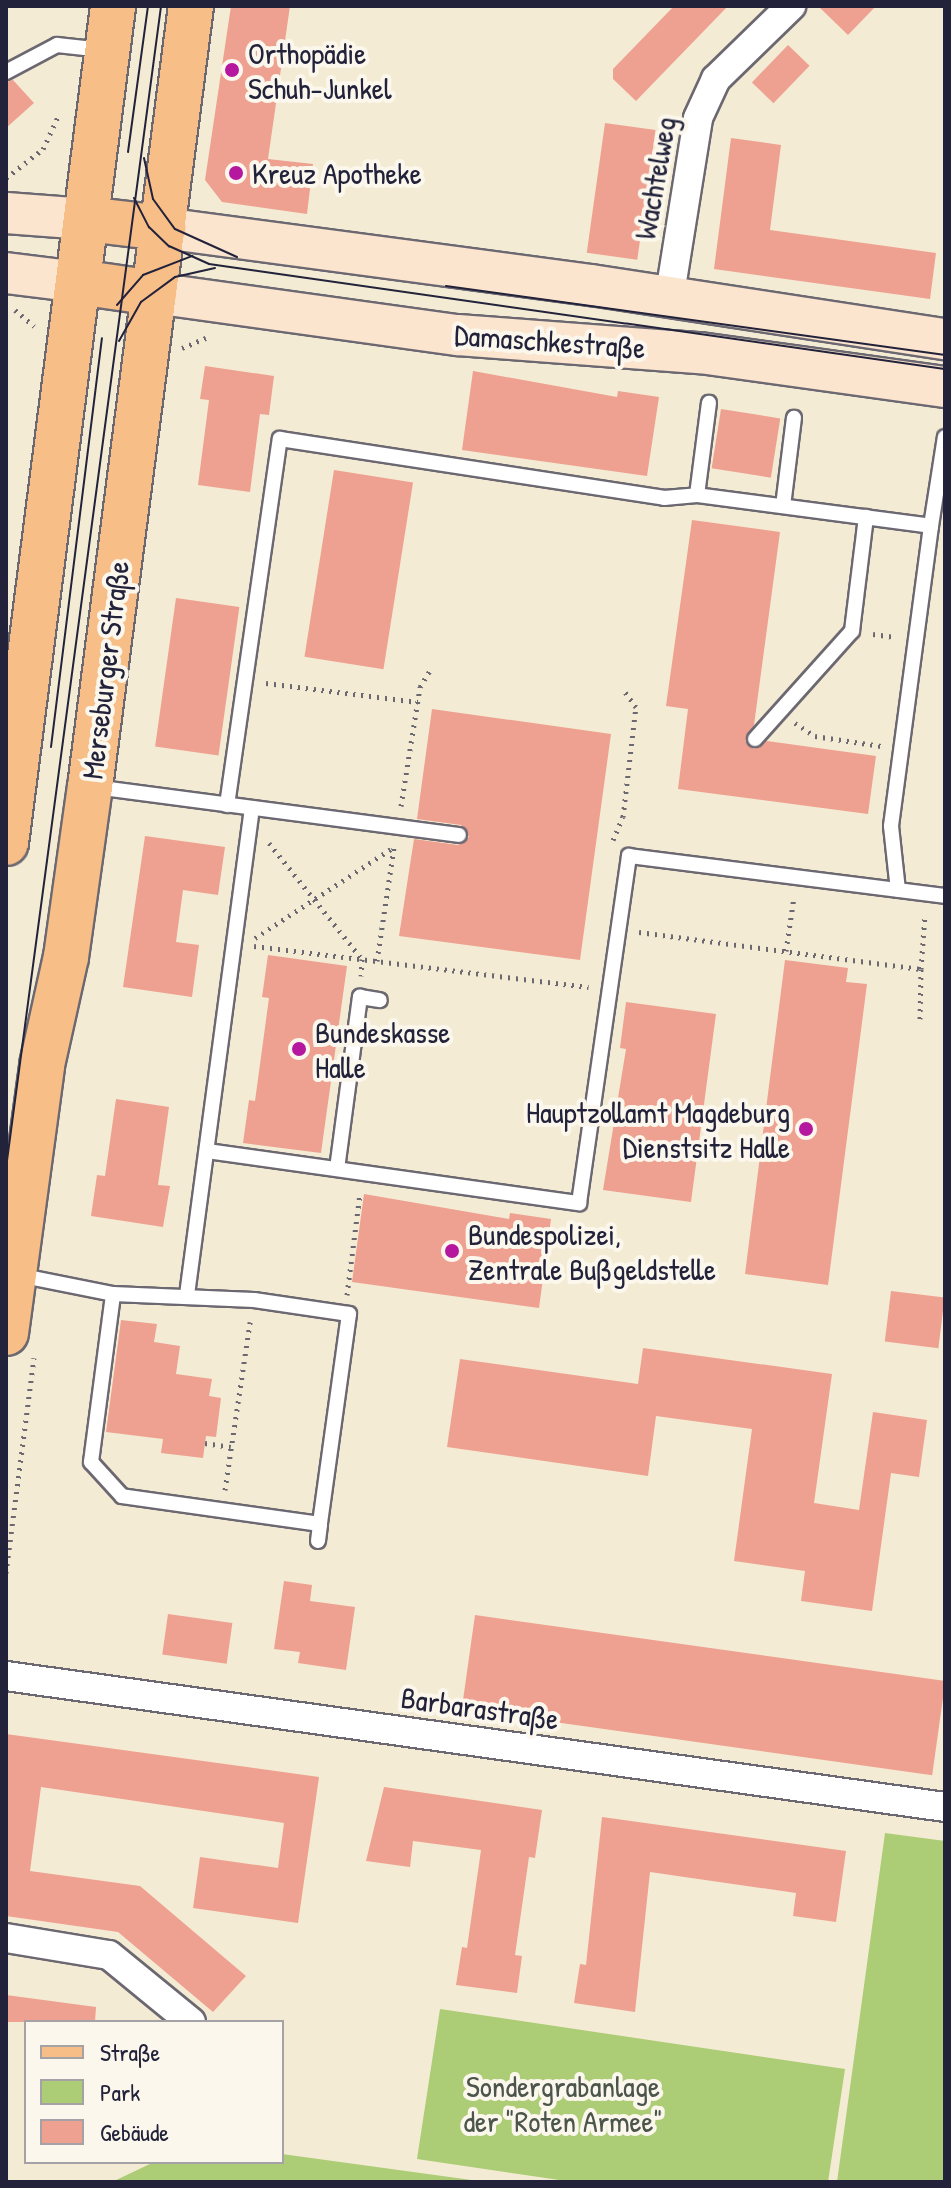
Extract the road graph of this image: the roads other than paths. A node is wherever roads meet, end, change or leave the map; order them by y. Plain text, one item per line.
1 (113, 6) edge
2 (191, 6) edge
3 (791, 6) edge
4 (107, 51) junction
5 (6, 72) edge
6 (6, 213) edge
7 (86, 219) junction
8 (163, 228) junction
9 (6, 273) edge
10 (78, 282) junction
11 (154, 293) junction
12 (669, 300) junction
13 (945, 339) edge
14 (945, 387) edge
15 (709, 403) dead end
16 (794, 418) dead end
17 (945, 437) edge
18 (697, 495) junction
19 (783, 506) junction
20 (866, 517) junction
21 (931, 526) junction
22 (755, 739) dead end
23 (90, 787) junction
24 (227, 805) junction
25 (252, 808) junction
26 (459, 835) dead end
27 (6, 843) edge
28 (898, 890) junction
29 (945, 896) edge
30 (380, 1000) dead end
31 (207, 1151) junction
32 (337, 1169) junction
33 (14, 1275) junction
34 (113, 1294) junction
35 (187, 1295) junction
36 (6, 1333) edge
37 (320, 1524) junction
38 (318, 1541) dead end
39 (6, 1676) edge
40 (945, 1807) edge
41 (6, 1938) edge
42 (189, 2020) edge

1 - 4 main road
2 - 8 main road, Merseburger Straße
3 - 12 street, Wachtelweg
4 - 5 lane
4 - 7 main road
6 - 7 street
7 - 8 main road
7 - 10 main road
8 - 11 main road, Merseburger Straße
8 - 12 street, Damaschkestraße
9 - 10 street
10 - 11 main road
10 - 27 main road
11 - 14 street, Damaschkestraße
11 - 23 main road, Merseburger Straße
12 - 13 street, Damaschkestraße
15 - 18 lane
16 - 19 lane
17 - 21 lane
18 - 19 lane
18 - 24 lane
19 - 20 lane
20 - 21 lane
20 - 22 lane
21 - 28 lane
23 - 24 lane
23 - 33 main road, Merseburger Straße
24 - 25 lane
25 - 26 lane
25 - 31 lane
28 - 29 lane
28 - 32 lane
30 - 32 lane
31 - 32 lane
31 - 35 lane
33 - 34 lane
33 - 36 main road, Merseburger Straße
34 - 35 lane
34 - 37 lane
35 - 37 lane
37 - 38 lane
39 - 40 street, Barbarastraße
41 - 42 street

